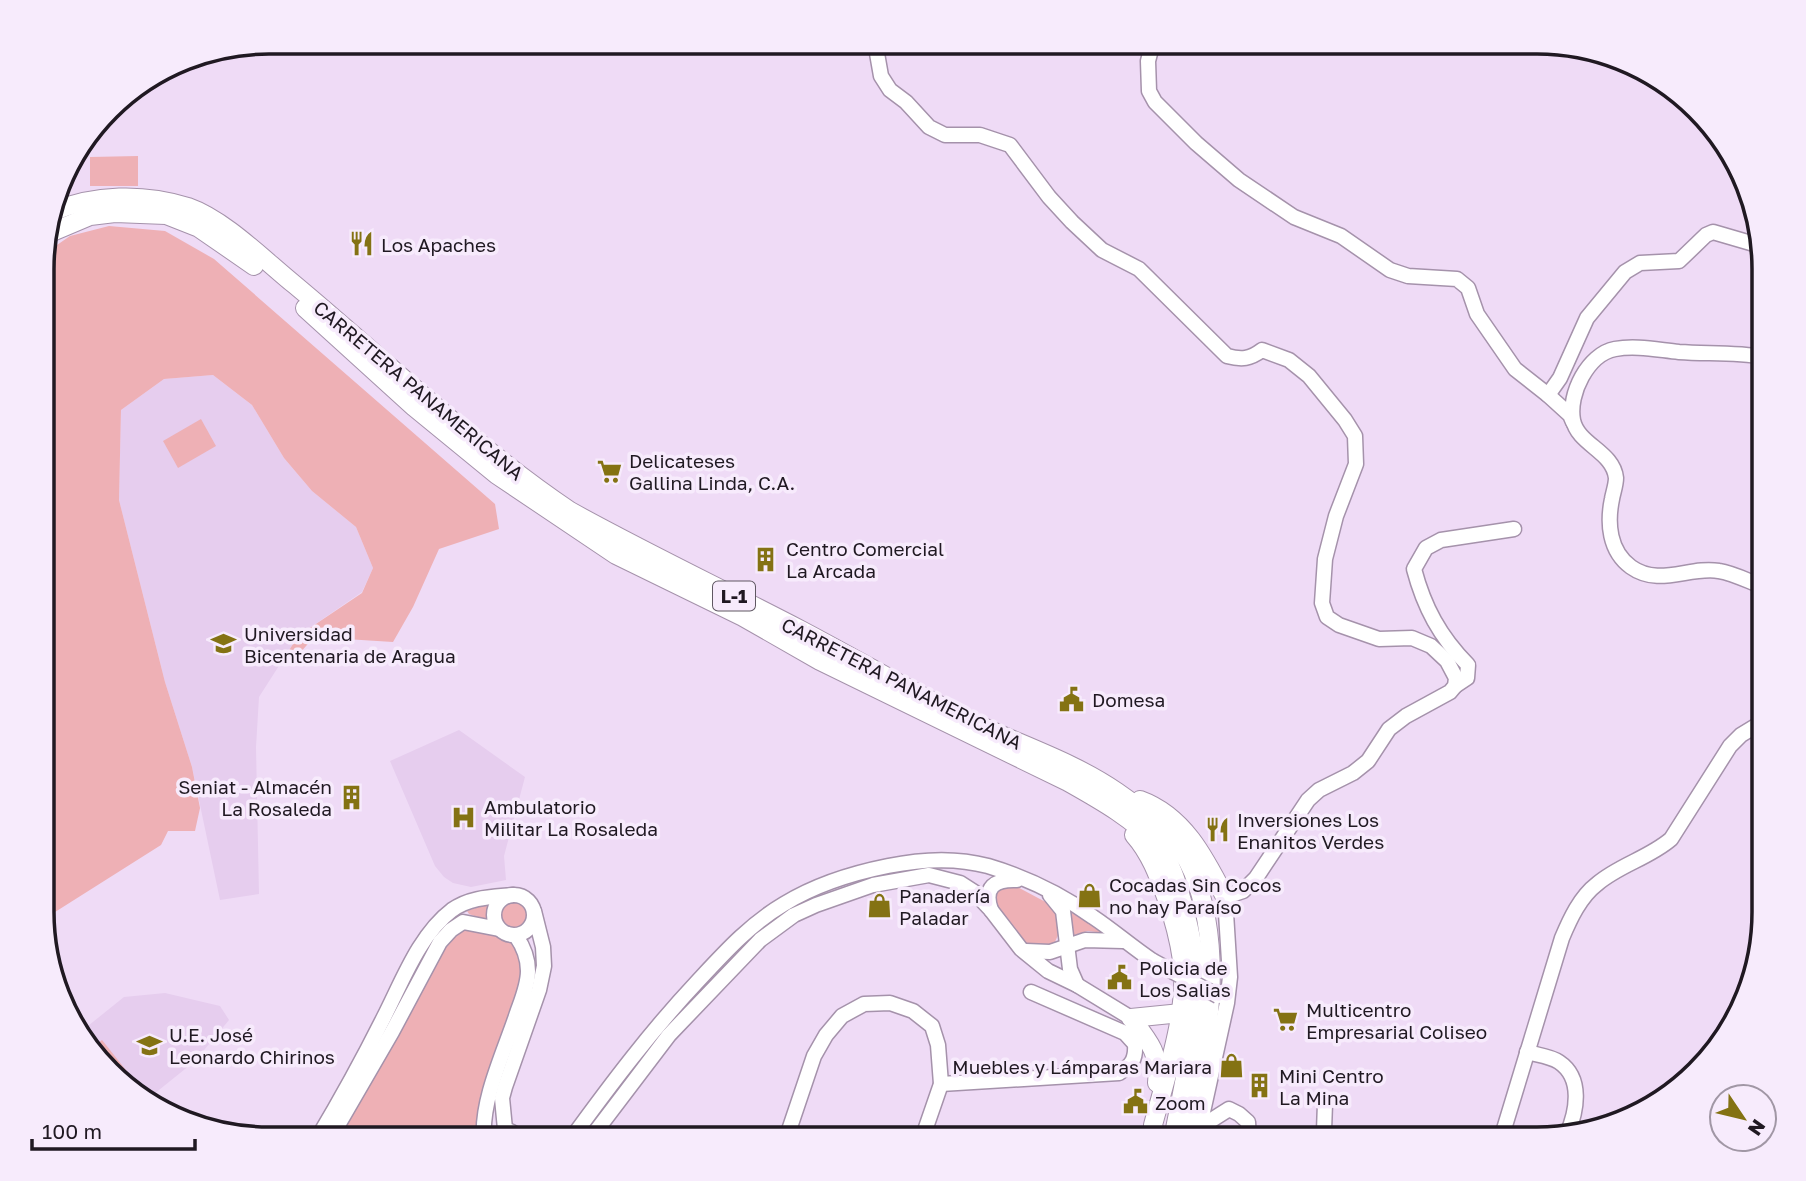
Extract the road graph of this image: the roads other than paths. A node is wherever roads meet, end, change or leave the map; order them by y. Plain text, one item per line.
1 (877, 54) edge
2 (1150, 54) edge
3 (64, 208) edge
4 (58, 229) edge
5 (1750, 243) edge
6 (1751, 356) edge
7 (1548, 395) junction
8 (1573, 422) junction
9 (1514, 529) dead end
10 (1751, 583) edge
11 (1455, 685) junction
12 (1751, 729) edge
13 (1111, 798) junction
14 (1029, 881) junction
15 (1046, 890) junction
16 (513, 895) junction
17 (1225, 897) junction
18 (534, 911) junction
19 (991, 911) junction
20 (499, 929) junction
21 (516, 936) junction
22 (1123, 941) junction
23 (1067, 947) junction
24 (1021, 949) junction
25 (1077, 985) junction
26 (1031, 992) dead end
27 (1222, 1000) junction
28 (1181, 1013) junction
29 (1131, 1018) junction
30 (1527, 1052) junction
31 (941, 1084) junction
32 (1207, 1090) junction
33 (1325, 1103) dead end
34 (1229, 1109) junction
35 (1570, 1124) edge
36 (926, 1126) edge
37 (1155, 1126) edge
38 (1156, 1126) edge
39 (1175, 1126) edge
40 (1196, 1126) edge
41 (1197, 1126) edge
42 (1206, 1126) edge
43 (1248, 1126) edge
44 (1324, 1126) edge
45 (1505, 1126) edge
46 (324, 1127) edge
47 (337, 1127) edge
48 (483, 1127) edge
49 (505, 1127) edge
50 (580, 1127) edge
51 (599, 1127) edge
52 (790, 1127) edge

1 - 11 street
2 - 7 street
3 - 13 main road, CARRETERA PANAMERICANA / L-1
4 - 13 main road, CARRETERA PANAMERICANA / L-1
5 - 7 street
6 - 8 street
7 - 8 street
8 - 10 street
9 - 11 street
11 - 17 street
12 - 30 street
13 - 17 main road
13 - 28 main road, L-1
13 - 39 main road, CARRETERA PANAMERICANA / L-1
13 - 40 main road, CARRETERA PANAMERICANA / L-1
14 - 15 street
14 - 19 street
14 - 50 street
15 - 22 street
15 - 23 street
16 - 18 street
16 - 20 street
16 - 46 street
17 - 27 street
18 - 21 street
18 - 49 street
19 - 24 street
19 - 51 street
20 - 21 street
20 - 47 street
21 - 48 street
22 - 23 street
22 - 27 street, bridge
23 - 24 street
23 - 25 street
24 - 25 street
25 - 29 street
26 - 31 street
27 - 32 street
28 - 29 main road
28 - 38 main road, L-1
29 - 37 main road
30 - 35 street
30 - 45 street
31 - 36 street
31 - 52 street
32 - 34 street
32 - 41 street
33 - 44 street
34 - 42 street
34 - 43 street

